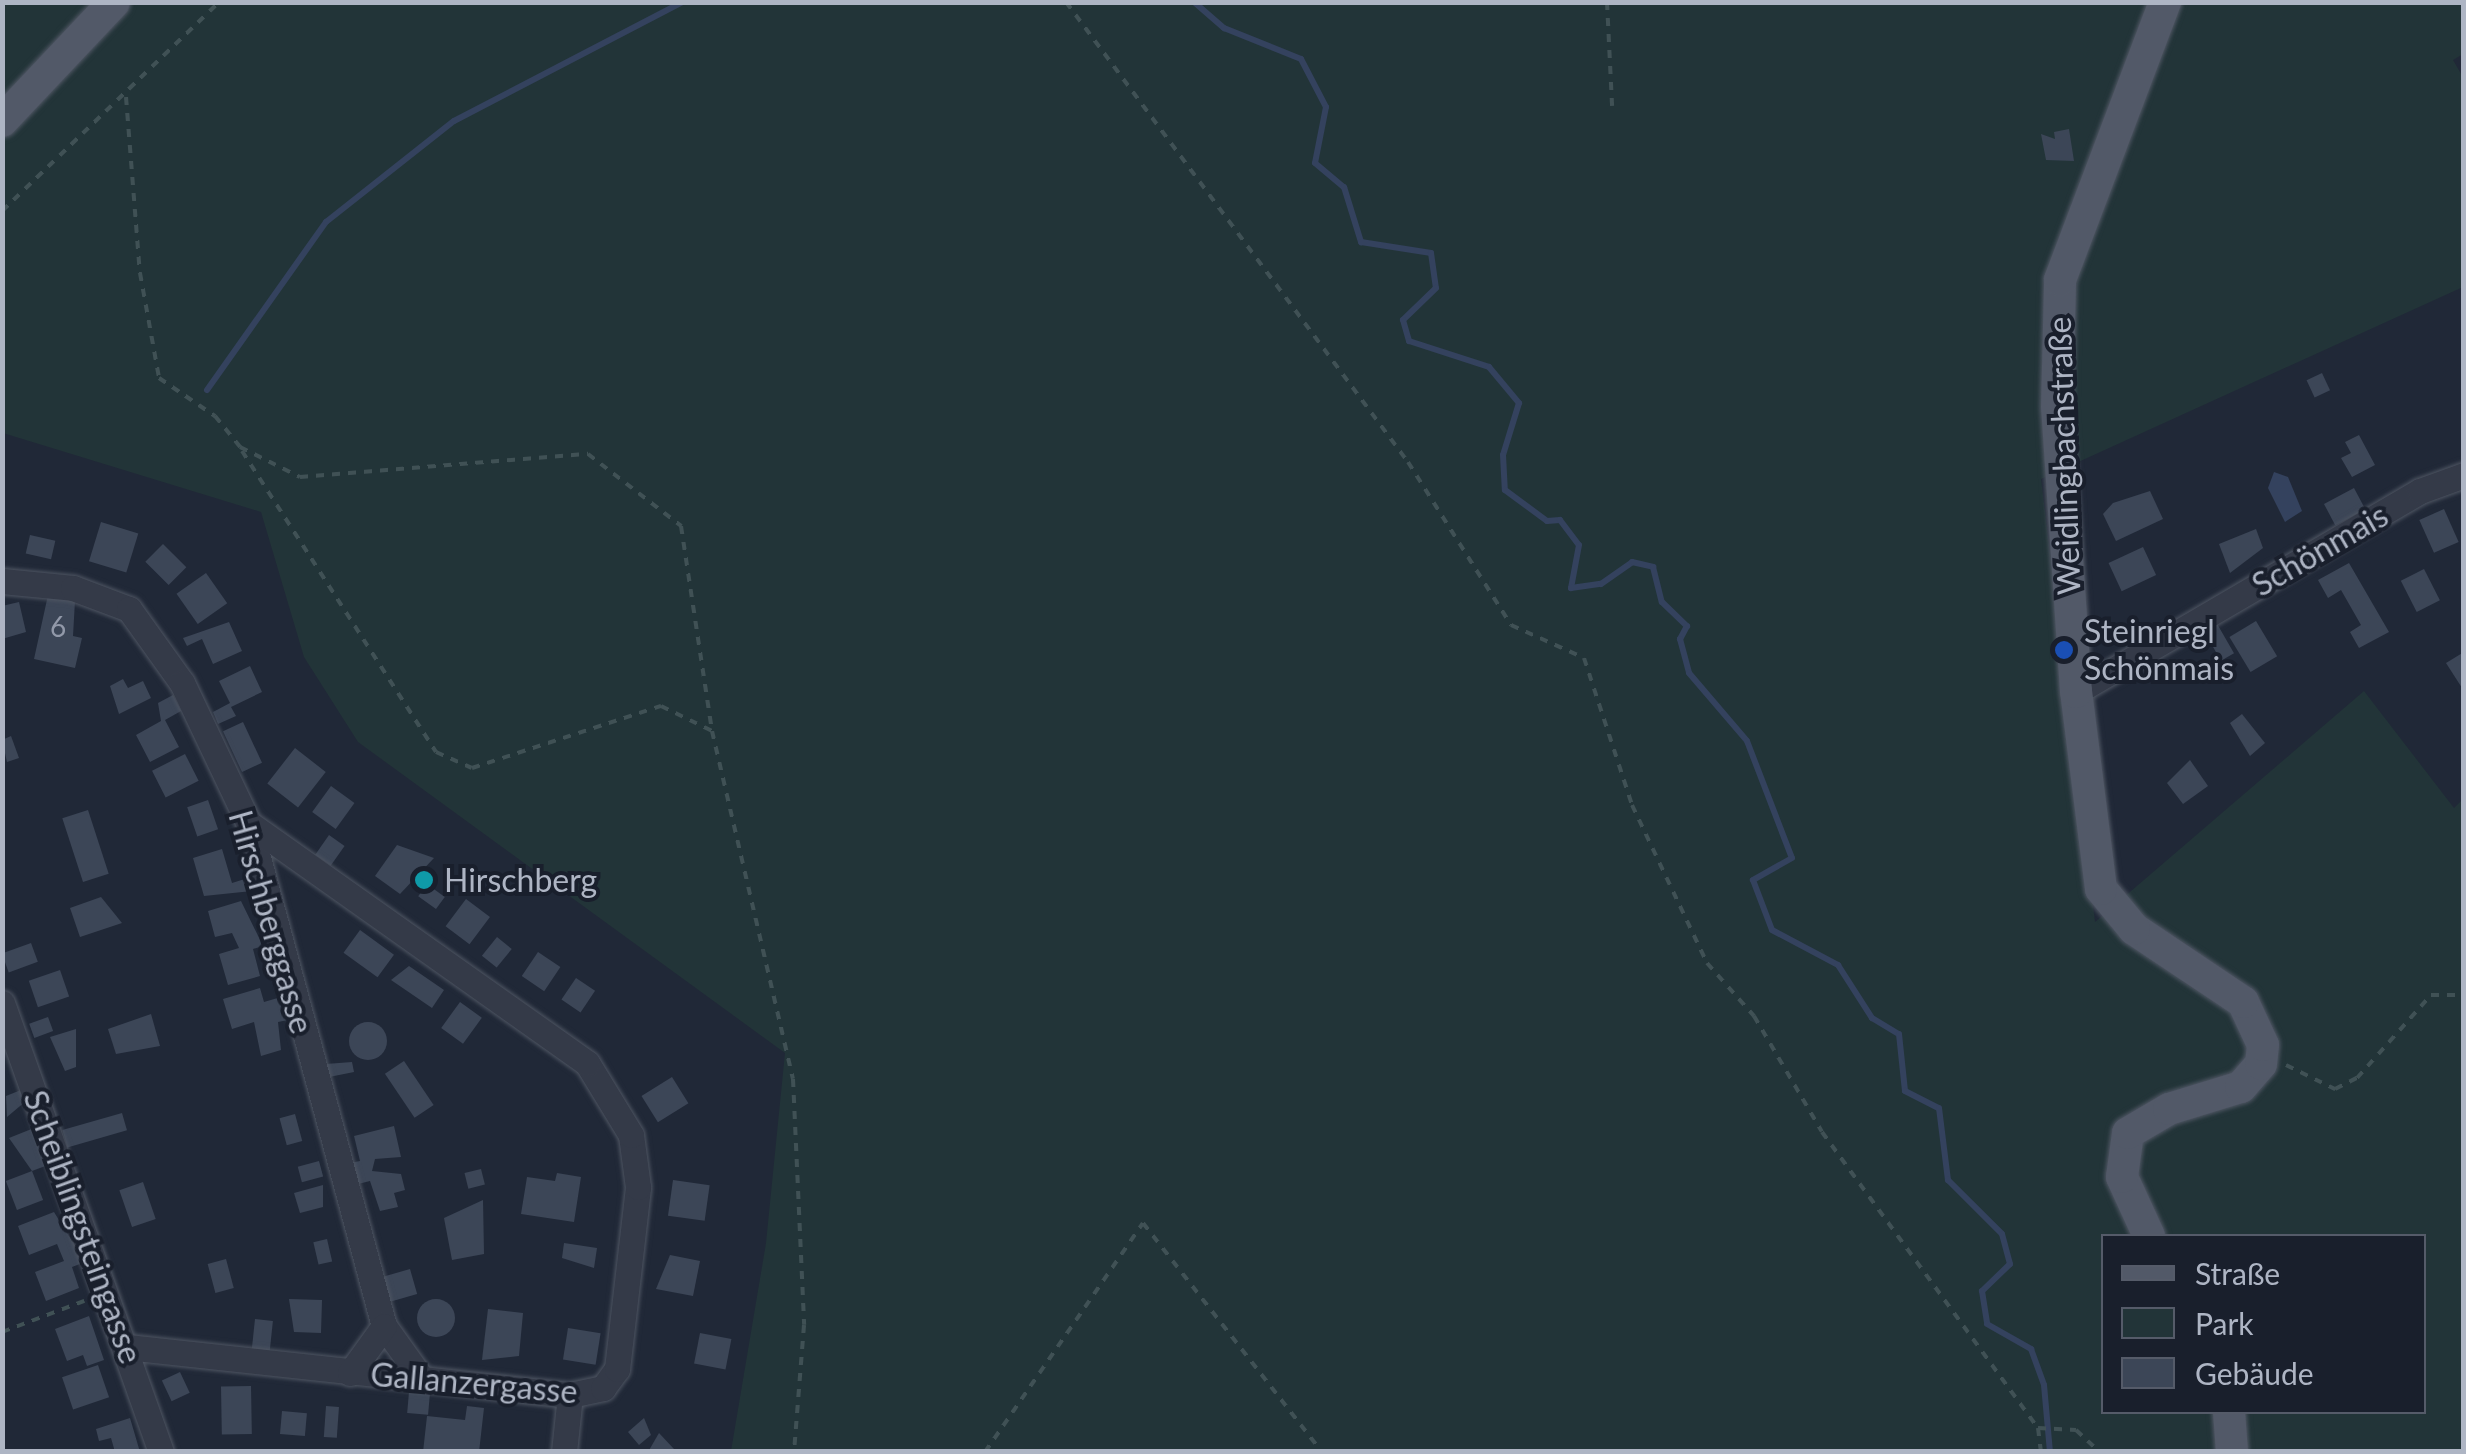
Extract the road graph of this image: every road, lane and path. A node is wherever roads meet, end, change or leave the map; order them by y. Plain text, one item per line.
1 (114, 2) edge
2 (219, 2) edge
3 (1066, 2) edge
4 (1606, 2) edge
5 (2165, 2) edge
6 (126, 97) junction
7 (1612, 106) dead end
8 (2, 121) edge
9 (2, 211) edge
10 (240, 447) junction
11 (2464, 475) edge
12 (2, 581) edge
13 (2076, 692) junction
14 (712, 731) junction
15 (249, 824) junction
16 (2464, 995) edge
17 (2, 1003) edge
18 (2263, 1056) junction
19 (2148, 1234) edge
20 (107, 1293) junction
21 (384, 1326) junction
22 (2, 1332) edge
23 (127, 1347) junction
24 (350, 1373) junction
25 (422, 1379) junction
26 (570, 1395) junction
27 (2229, 1414) edge
28 (2038, 1428) junction
29 (160, 1452) edge
30 (564, 1452) edge
31 (794, 1452) edge
32 (986, 1452) edge
33 (1322, 1452) edge
34 (2041, 1452) edge
35 (2100, 1452) edge
36 (2232, 1452) edge

1 - 8 main road
2 - 6 path
3 - 28 path
4 - 7 path
5 - 13 main road, Weidlingbachstraße
6 - 9 path
6 - 10 path
10 - 14 path
10 - 14 path
11 - 13 street, Schönmais
12 - 15 street, Hirschberggasse
13 - 18 main road, Weidlingbachstraße
14 - 31 path
15 - 21 street, Hirschberggasse
15 - 26 street, Gallanzergasse
16 - 18 path
17 - 20 street, Scheiblingsteingasse
18 - 19 main road
20 - 22 path
20 - 23 street, Scheiblingsteingasse
21 - 24 street
21 - 25 street, Hirschberggasse
23 - 24 street, Gallanzergasse
23 - 29 street, Scheiblingsteingasse
24 - 25 street, Gallanzergasse
25 - 26 street, Gallanzergasse
26 - 30 street
27 - 36 main road
28 - 34 path
28 - 35 path
32 - 33 path

